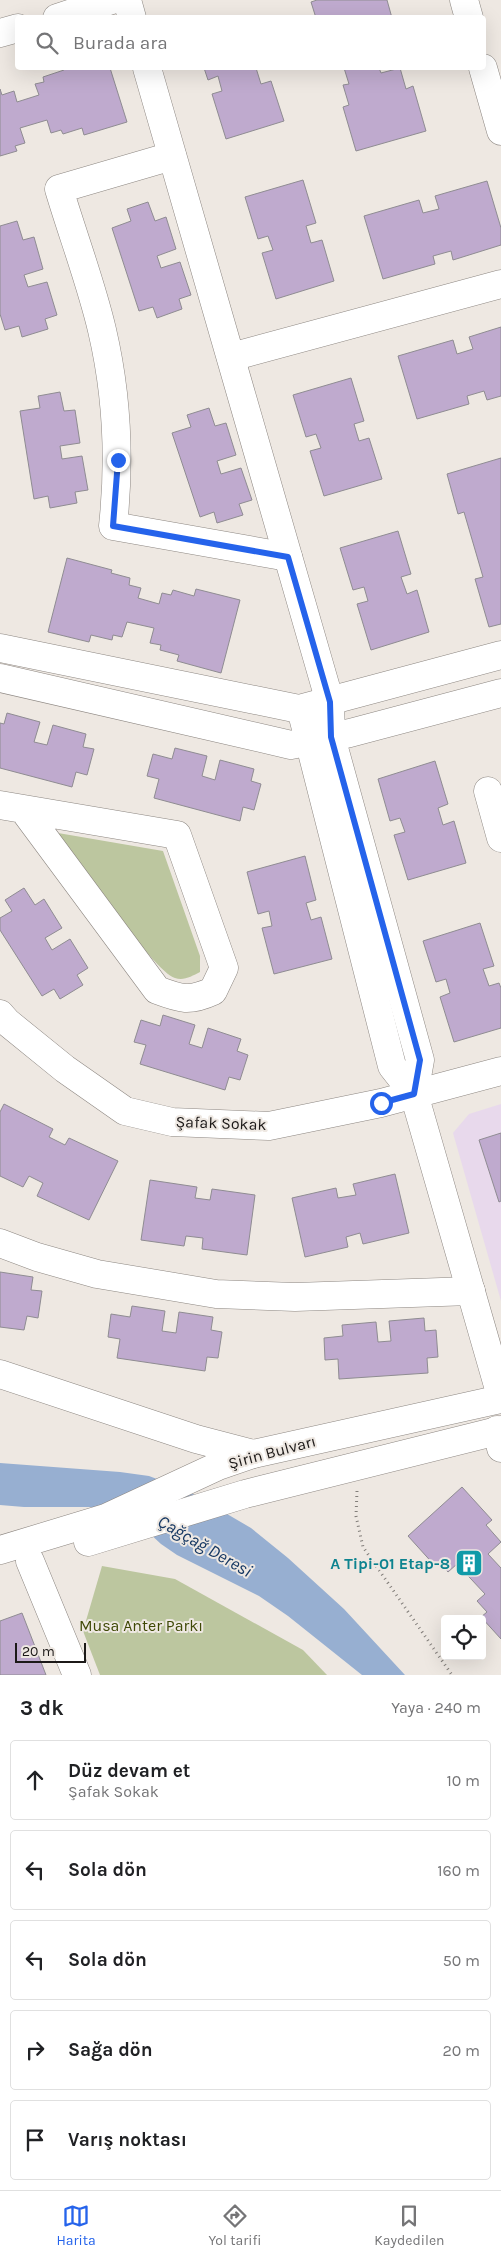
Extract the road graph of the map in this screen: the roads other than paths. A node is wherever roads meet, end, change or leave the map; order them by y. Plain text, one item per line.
1 (112, 0) edge
2 (127, 0) edge
3 (464, 0) edge
4 (66, 15) edge
5 (131, 15) edge
6 (468, 15) edge
7 (15, 29) edge
8 (0, 33) edge
9 (148, 70) edge
10 (484, 70) edge
11 (501, 131) edge
12 (172, 156) junction
13 (501, 284) edge
14 (231, 357) junction
15 (288, 557) junction
16 (0, 648) edge
17 (501, 655) edge
18 (0, 678) edge
19 (501, 693) edge
20 (330, 702) junction
21 (301, 709) junction
22 (320, 739) junction
23 (488, 790) dead end
24 (11, 807) edge
25 (501, 838) edge
26 (0, 1014) edge
27 (501, 1071) edge
28 (414, 1094) junction
29 (0, 1244) edge
30 (470, 1291) junction
31 (0, 1374) edge
32 (501, 1397) edge
33 (500, 1436) edge
34 (253, 1454) junction
35 (110, 1526) junction
36 (18, 1551) edge
37 (0, 1568) edge
38 (77, 1675) edge

1 - 4 street
2 - 5 street
3 - 6 street
7 - 8 street
9 - 12 street
10 - 11 street
12 - 14 street
12 - 15 street
13 - 14 street
14 - 15 street
15 - 20 street
16 - 21 street
17 - 20 street
18 - 22 street
19 - 22 street
20 - 21 street
20 - 22 street
21 - 22 street
22 - 28 street
23 - 25 street
24 - 24 street
26 - 28 street, Şafak Sokak
27 - 28 street, Şafak Sokak
28 - 30 street
29 - 30 street
30 - 32 street
31 - 34 street
32 - 34 street, Şirin Bulvarı
33 - 35 street, Şirin Bulvarı
34 - 35 street, Şirin Bulvarı
35 - 36 street, Şirin Bulvarı
36 - 37 street, Şirin Bulvarı
36 - 38 street

